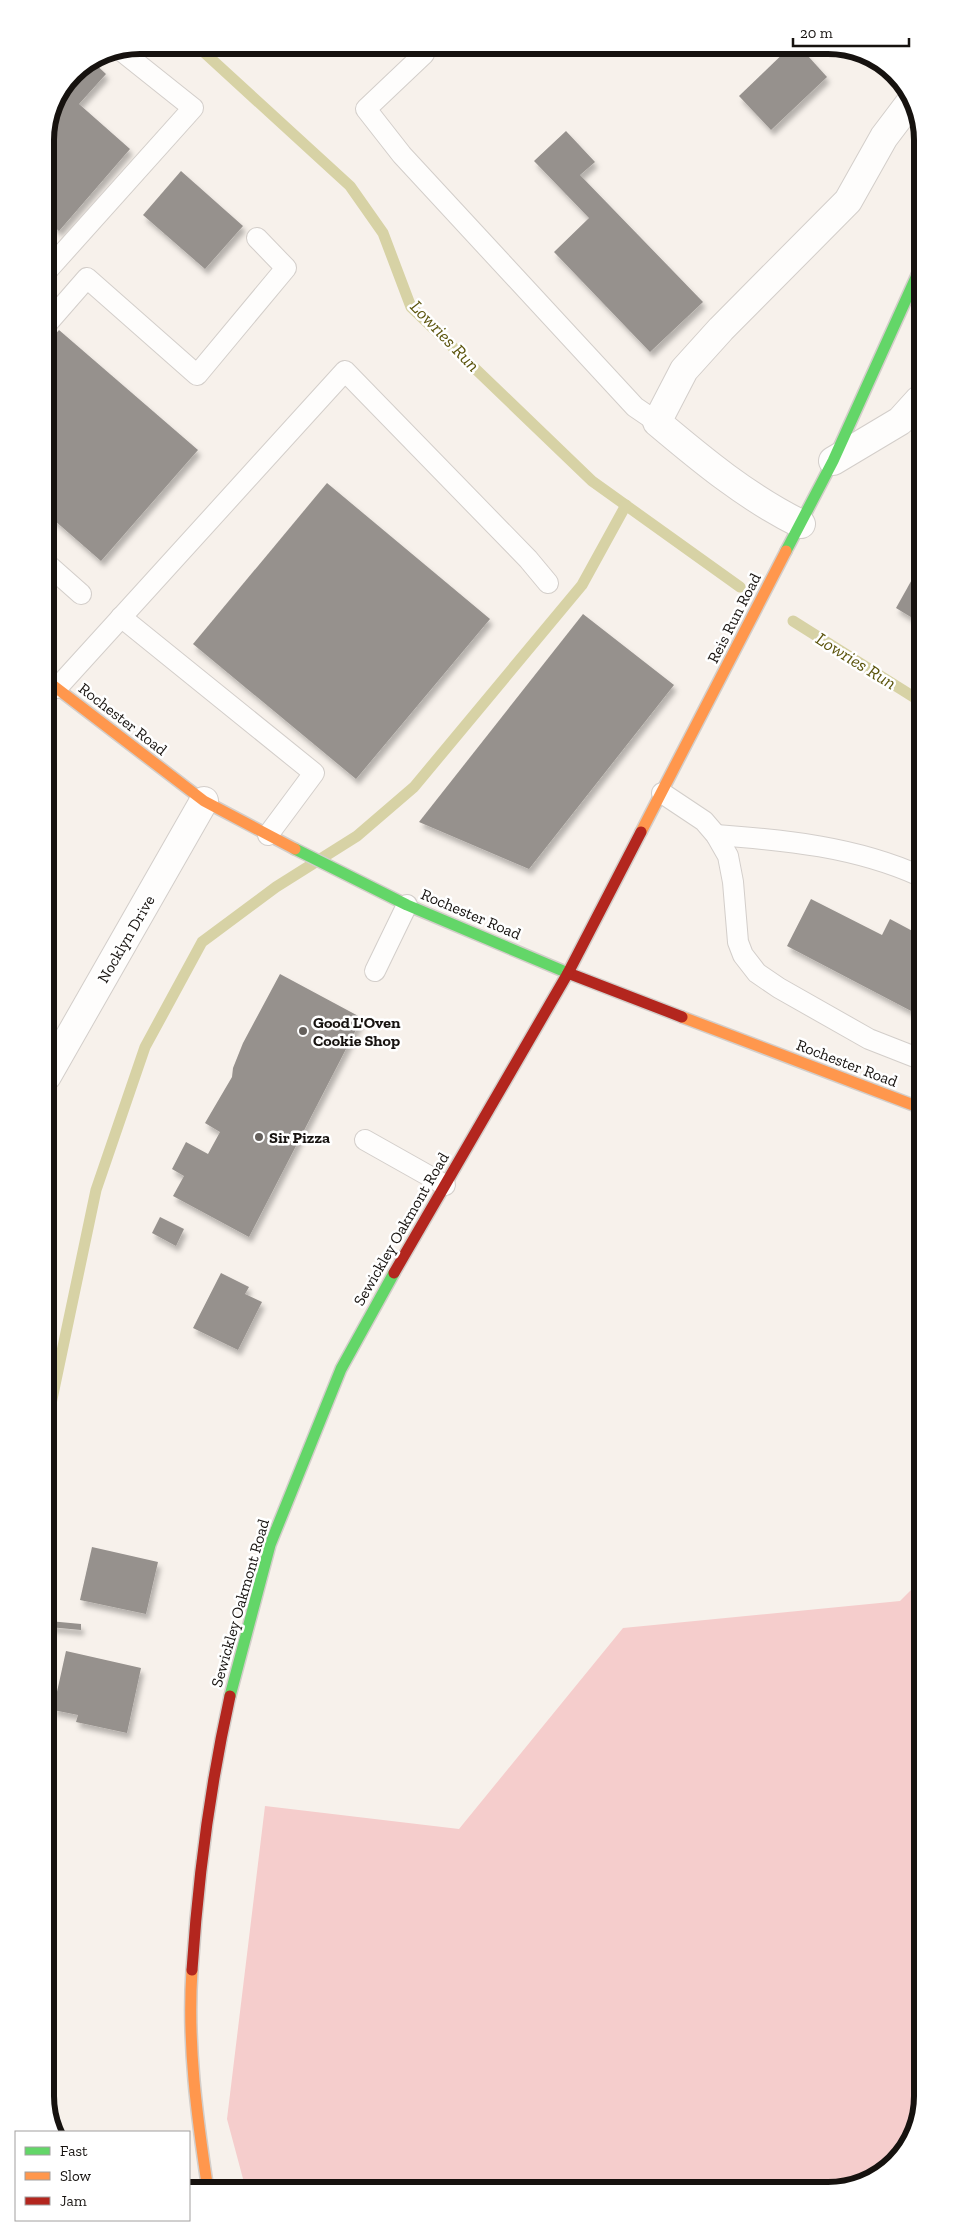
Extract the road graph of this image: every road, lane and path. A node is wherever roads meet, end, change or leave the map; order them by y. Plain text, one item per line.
1 (424, 54) dead end
2 (126, 55) edge
3 (907, 106) edge
4 (257, 238) dead end
5 (54, 261) edge
6 (914, 282) edge
7 (54, 316) edge
8 (914, 406) edge
9 (657, 422) junction
10 (833, 462) junction
11 (801, 524) junction
12 (54, 570) edge
13 (548, 584) dead end
14 (81, 594) dead end
15 (121, 617) junction
16 (54, 682) edge
17 (54, 686) edge
18 (662, 793) junction
19 (204, 801) junction
20 (268, 835) junction
21 (716, 835) junction
22 (914, 874) edge
23 (407, 905) junction
24 (375, 972) dead end
25 (568, 973) junction
26 (914, 1057) edge
27 (54, 1065) edge
28 (914, 1106) edge
29 (365, 1140) dead end
30 (445, 1185) junction
31 (207, 2182) edge

1 - 9 lane
2 - 5 lane
3 - 9 street
4 - 7 lane
6 - 10 main road, Reis Run Road
8 - 10 street
9 - 11 street
10 - 11 main road, Reis Run Road
11 - 18 main road, Reis Run Road
12 - 14 lane
13 - 15 lane
15 - 16 lane
15 - 20 lane
17 - 19 main road, Rochester Road
18 - 21 lane
18 - 25 main road, Reis Run Road
19 - 20 main road, Rochester Road
19 - 27 street, Nocklyn Drive
20 - 23 main road, Rochester Road
21 - 22 lane
21 - 26 lane
23 - 24 lane
23 - 25 main road, Rochester Road
25 - 28 main road, Rochester Road
25 - 30 main road, Sewickley Oakmont Road
29 - 30 lane
30 - 31 main road, Sewickley Oakmont Road

